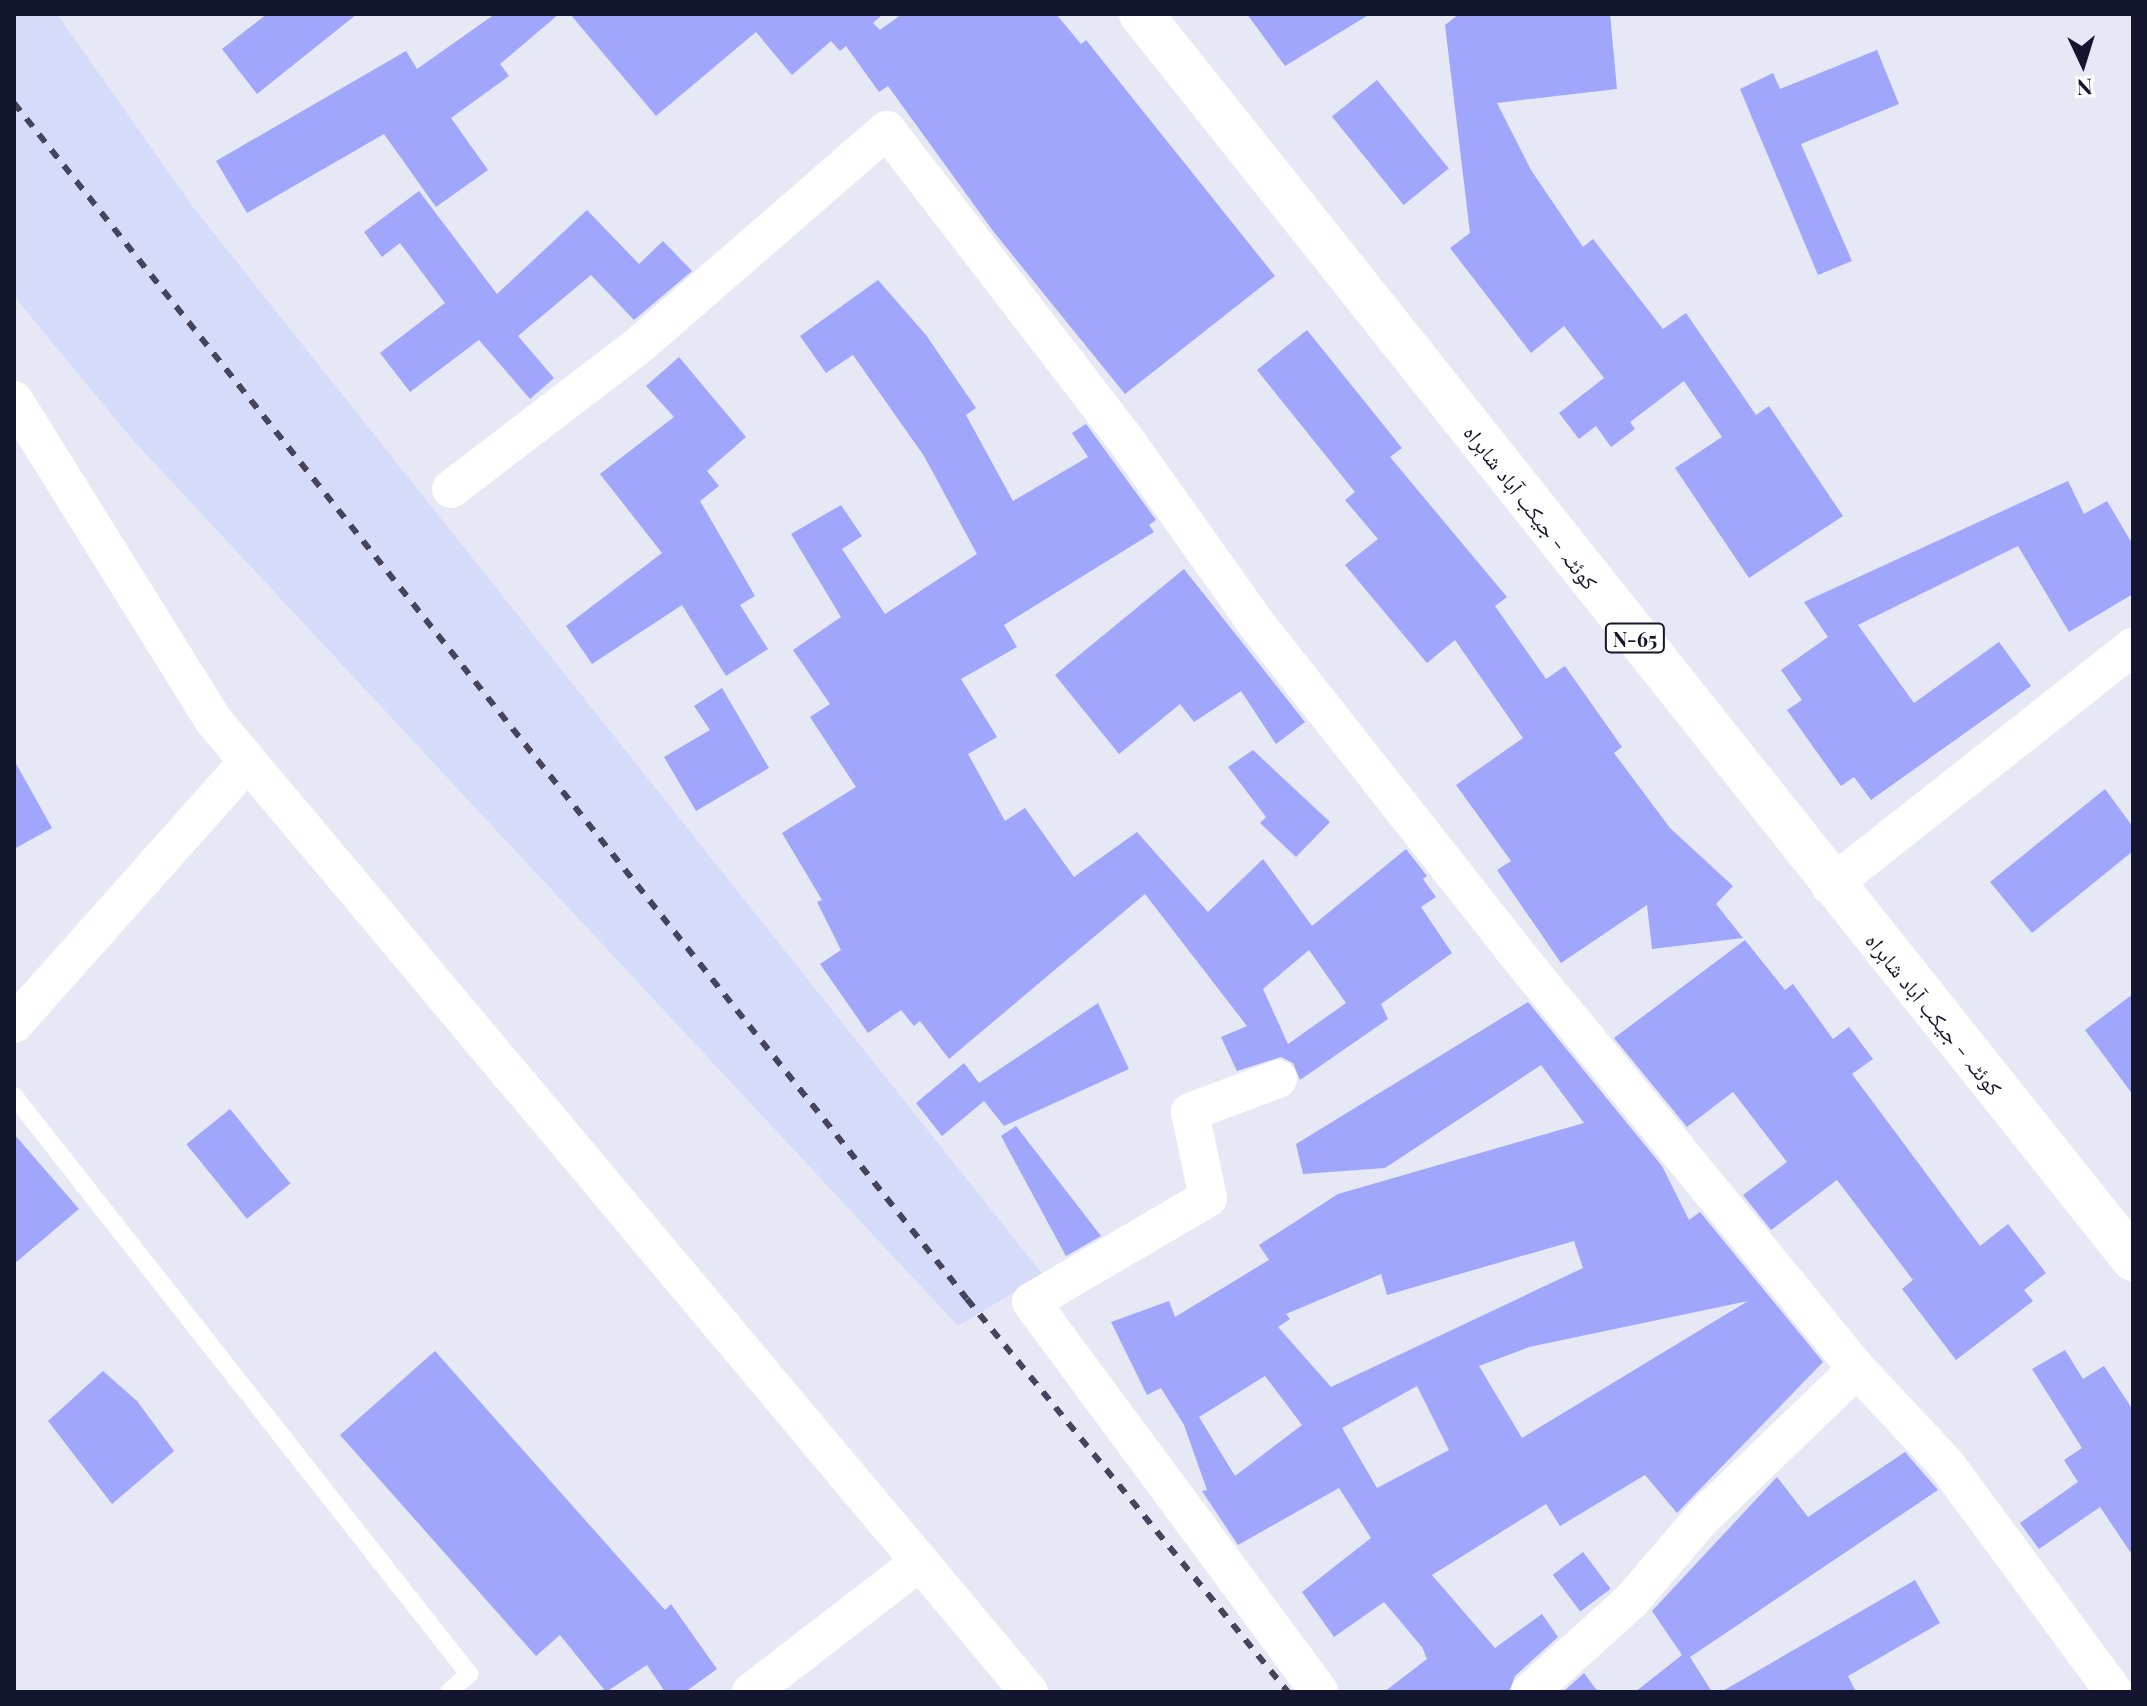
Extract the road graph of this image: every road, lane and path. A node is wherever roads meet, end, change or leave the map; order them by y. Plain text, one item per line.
1 (1141, 14) edge
2 (20, 424) edge
3 (451, 489) dead end
4 (2133, 647) edge
5 (248, 761) junction
6 (1830, 886) junction
7 (14, 1024) edge
8 (1278, 1079) dead end
9 (14, 1096) edge
10 (2133, 1259) edge
11 (1857, 1369) junction
12 (920, 1562) junction
13 (449, 1692) edge
14 (751, 1692) edge
15 (1029, 1692) edge
16 (1320, 1692) edge
17 (1530, 1692) edge
18 (2114, 1692) edge

1 - 6 highway, کوئٹہ - جیکب آباد شاہراہ / N-65
2 - 5 street
3 - 11 street
4 - 6 street
5 - 7 street
5 - 12 street
6 - 10 highway, کوئٹہ - جیکب آباد شاہراہ / N-65
8 - 16 street
9 - 13 lane
11 - 17 street
11 - 18 street
12 - 14 street
12 - 15 street

